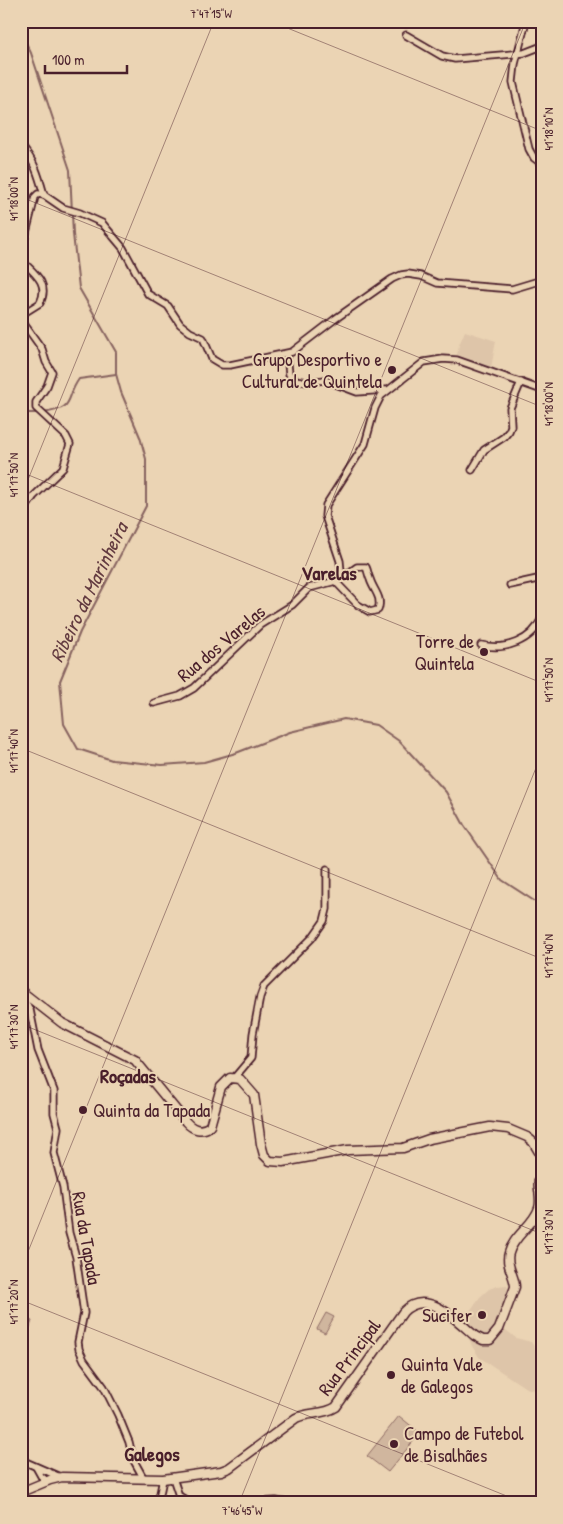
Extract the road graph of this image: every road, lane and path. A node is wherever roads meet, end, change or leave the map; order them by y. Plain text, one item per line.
1 (526, 21) edge
2 (406, 35) dead end
3 (542, 46) edge
4 (518, 54) junction
5 (21, 146) edge
6 (542, 164) edge
7 (44, 196) junction
8 (21, 253) edge
9 (21, 260) edge
10 (542, 280) edge
11 (287, 354) junction
12 (521, 382) junction
13 (387, 390) junction
14 (542, 390) edge
15 (472, 470) dead end
16 (21, 514) edge
17 (340, 574) junction
18 (542, 578) edge
19 (336, 581) junction
20 (510, 585) dead end
21 (541, 623) edge
22 (481, 645) dead end
23 (154, 703) dead end
24 (327, 869) dead end
25 (21, 992) edge
26 (235, 1077) junction
27 (542, 1157) edge
28 (542, 1174) edge
29 (21, 1460) edge
30 (36, 1467) junction
31 (173, 1478) junction
32 (46, 1479) junction
33 (144, 1479) junction
34 (163, 1479) junction
35 (21, 1492) edge
36 (158, 1503) edge
37 (202, 1503) edge
38 (239, 1503) edge
39 (288, 1503) edge

1 - 4 street
2 - 4 street
3 - 4 street
4 - 6 street
5 - 7 street
7 - 8 street
7 - 11 street
9 - 16 street
10 - 11 street
11 - 13 street
12 - 13 street
12 - 14 street
12 - 15 street
13 - 17 street
17 - 19 street
17 - 19 street
18 - 20 street
19 - 23 street, Rua dos Varelas
21 - 22 street
24 - 26 street
25 - 26 street
25 - 33 street, Rua da Tapada
26 - 27 street
28 - 31 street, Rua Principal
29 - 30 street
30 - 32 street
30 - 32 street
31 - 34 street, Rua Principal
31 - 37 street
32 - 33 street, Rua Principal
32 - 35 street, Rua Principal
33 - 34 street, Rua Principal
34 - 36 street
38 - 39 street

